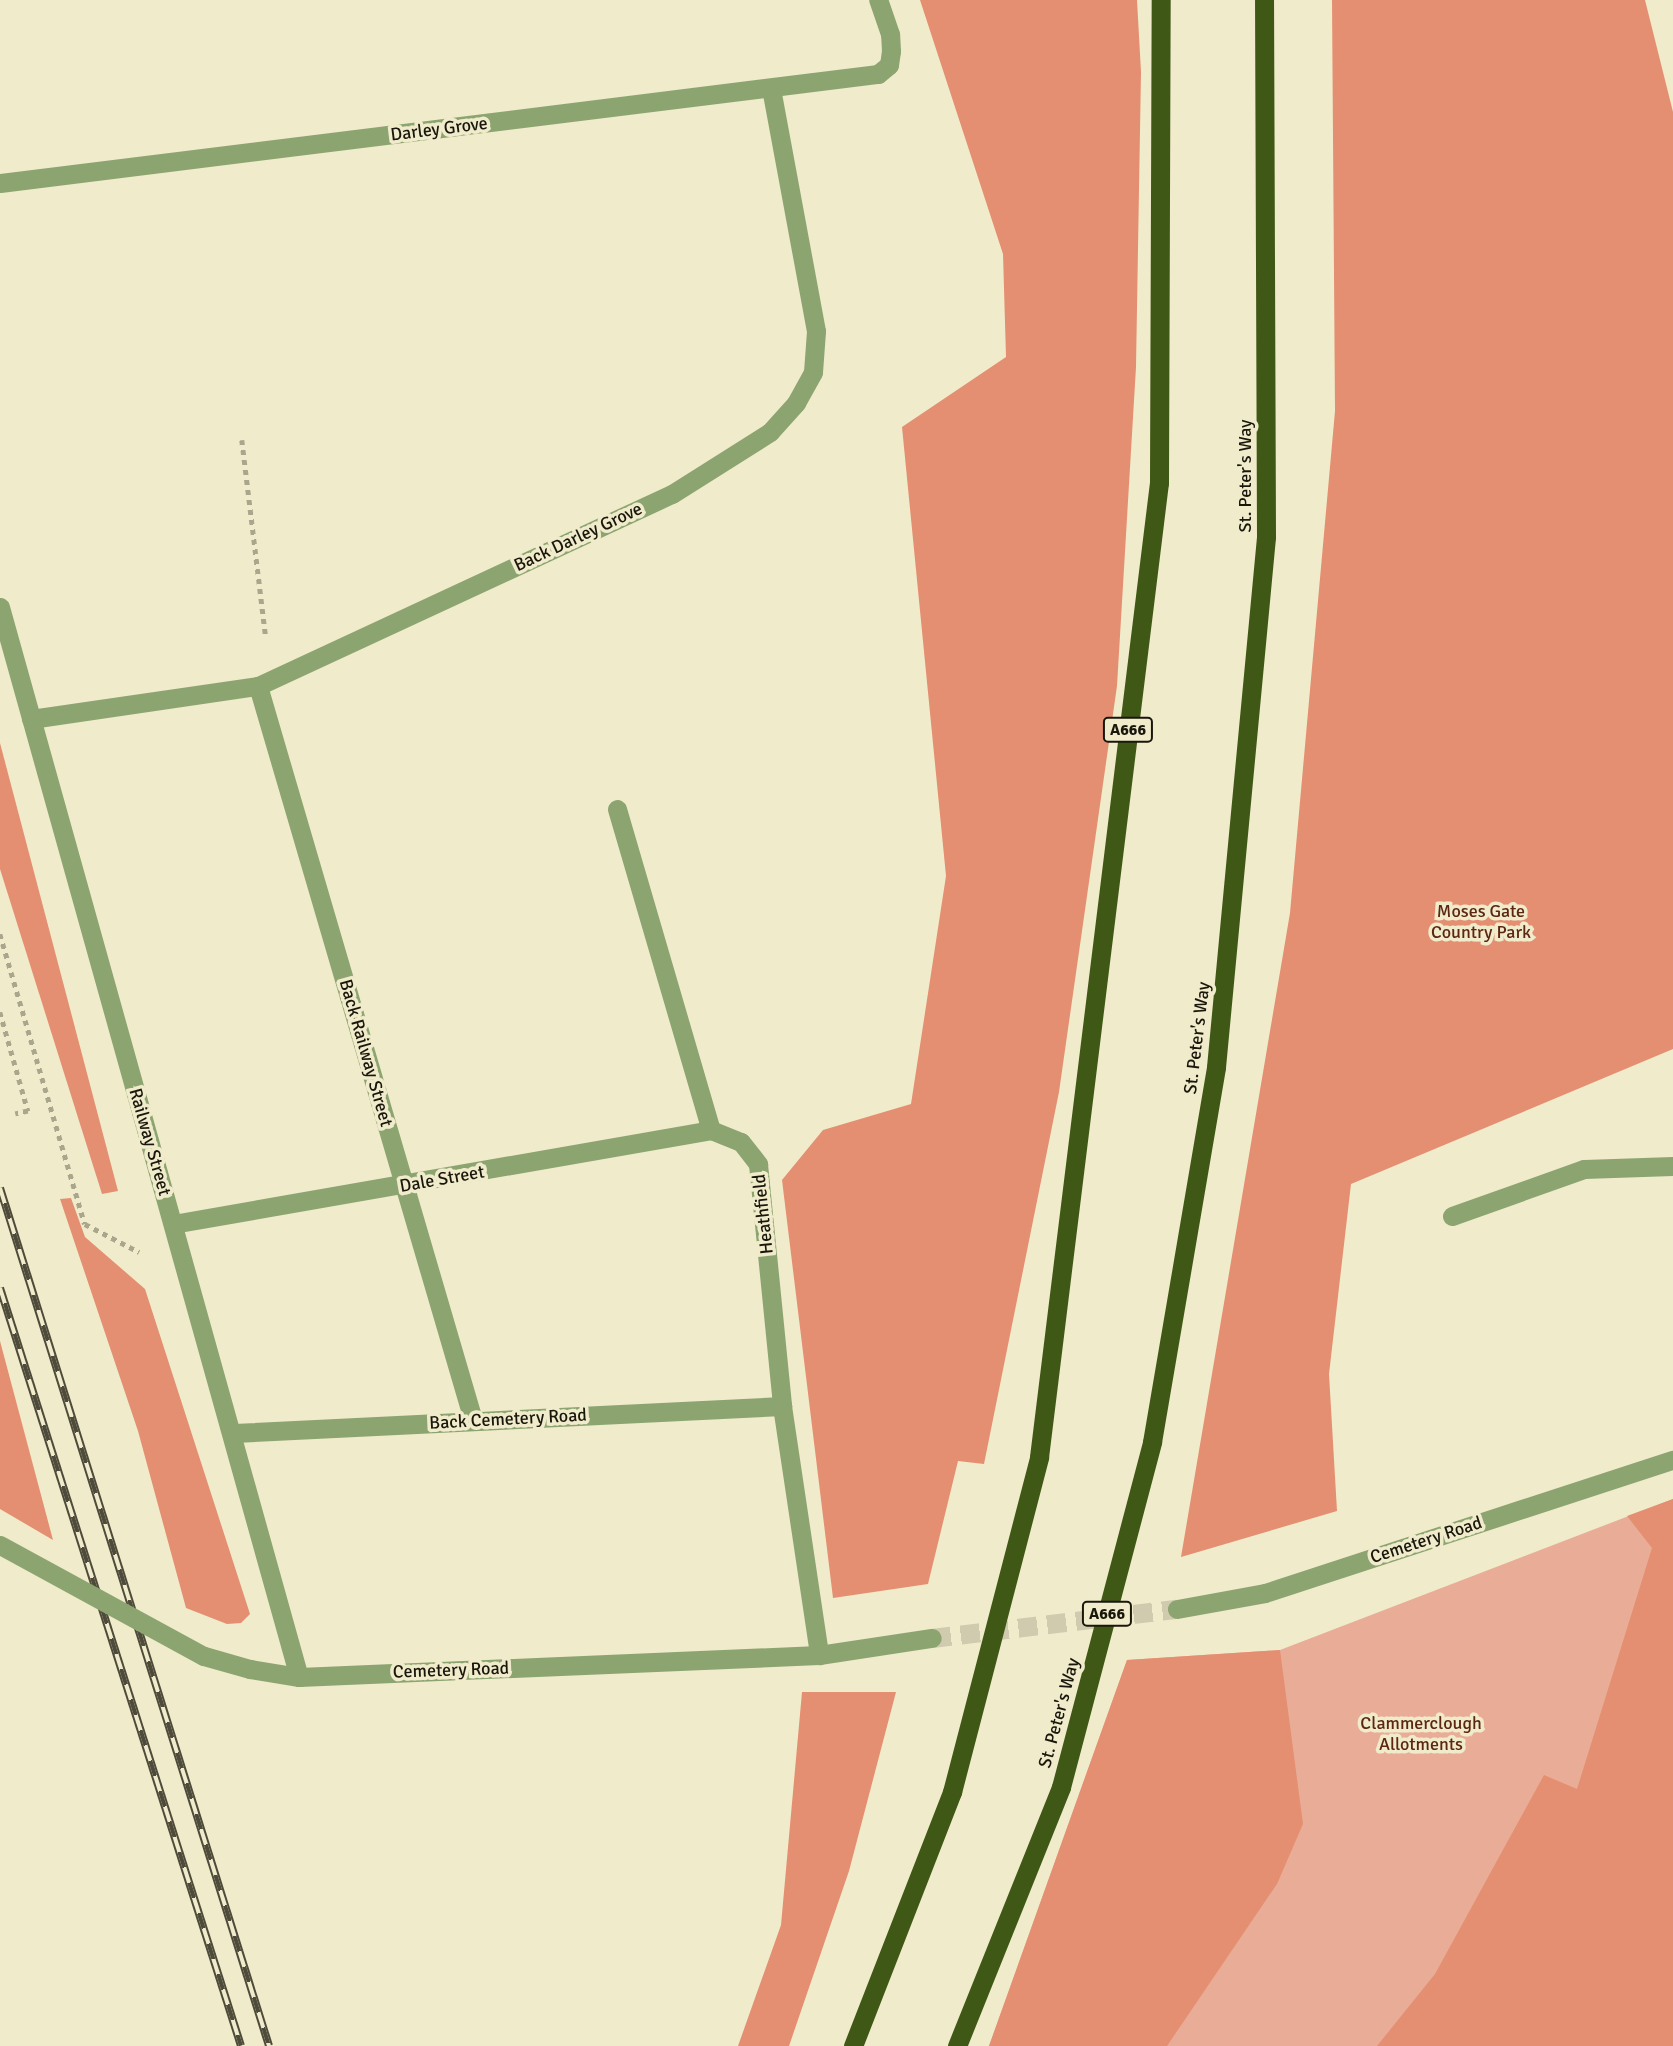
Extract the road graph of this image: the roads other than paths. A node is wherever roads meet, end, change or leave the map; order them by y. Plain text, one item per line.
1 (878, 0) edge
2 (1161, 0) edge
3 (1264, 0) edge
4 (771, 88) junction
5 (0, 183) edge
6 (0, 607) edge
7 (265, 683) junction
8 (31, 719) junction
9 (617, 809) dead end
10 (711, 1130) junction
11 (1673, 1166) edge
12 (405, 1186) junction
13 (1452, 1216) dead end
14 (173, 1224) junction
15 (782, 1406) junction
16 (473, 1420) junction
17 (234, 1433) junction
18 (1673, 1460) edge
19 (0, 1545) edge
20 (1177, 1609) tunnel mouth
21 (932, 1638) tunnel mouth
22 (820, 1656) junction
23 (299, 1677) junction
24 (853, 2046) edge
25 (957, 2046) edge

1 - 4 street, Darley Grove
2 - 24 highway, A666, bridge
3 - 25 highway, St. Peter's Way / A666, bridge
4 - 5 street, Darley Grove
4 - 7 street, Back Darley Grove
6 - 8 street, Railway Street
7 - 8 street, Back Darley Grove
7 - 12 street, Back Railway Street
8 - 14 street, Railway Street
9 - 10 street
10 - 12 street, Dale Street
10 - 15 street, Heathfield
11 - 13 street
12 - 14 street, Dale Street
12 - 16 street, Back Railway Street
14 - 17 street, Railway Street
15 - 16 street, Back Cemetery Road
15 - 22 street, Heathfield
16 - 17 street, Back Cemetery Road
17 - 23 street, Railway Street
18 - 20 street, Cemetery Road
19 - 23 street, Cemetery Road, bridge
21 - 22 street, Cemetery Road
22 - 23 street, Cemetery Road

